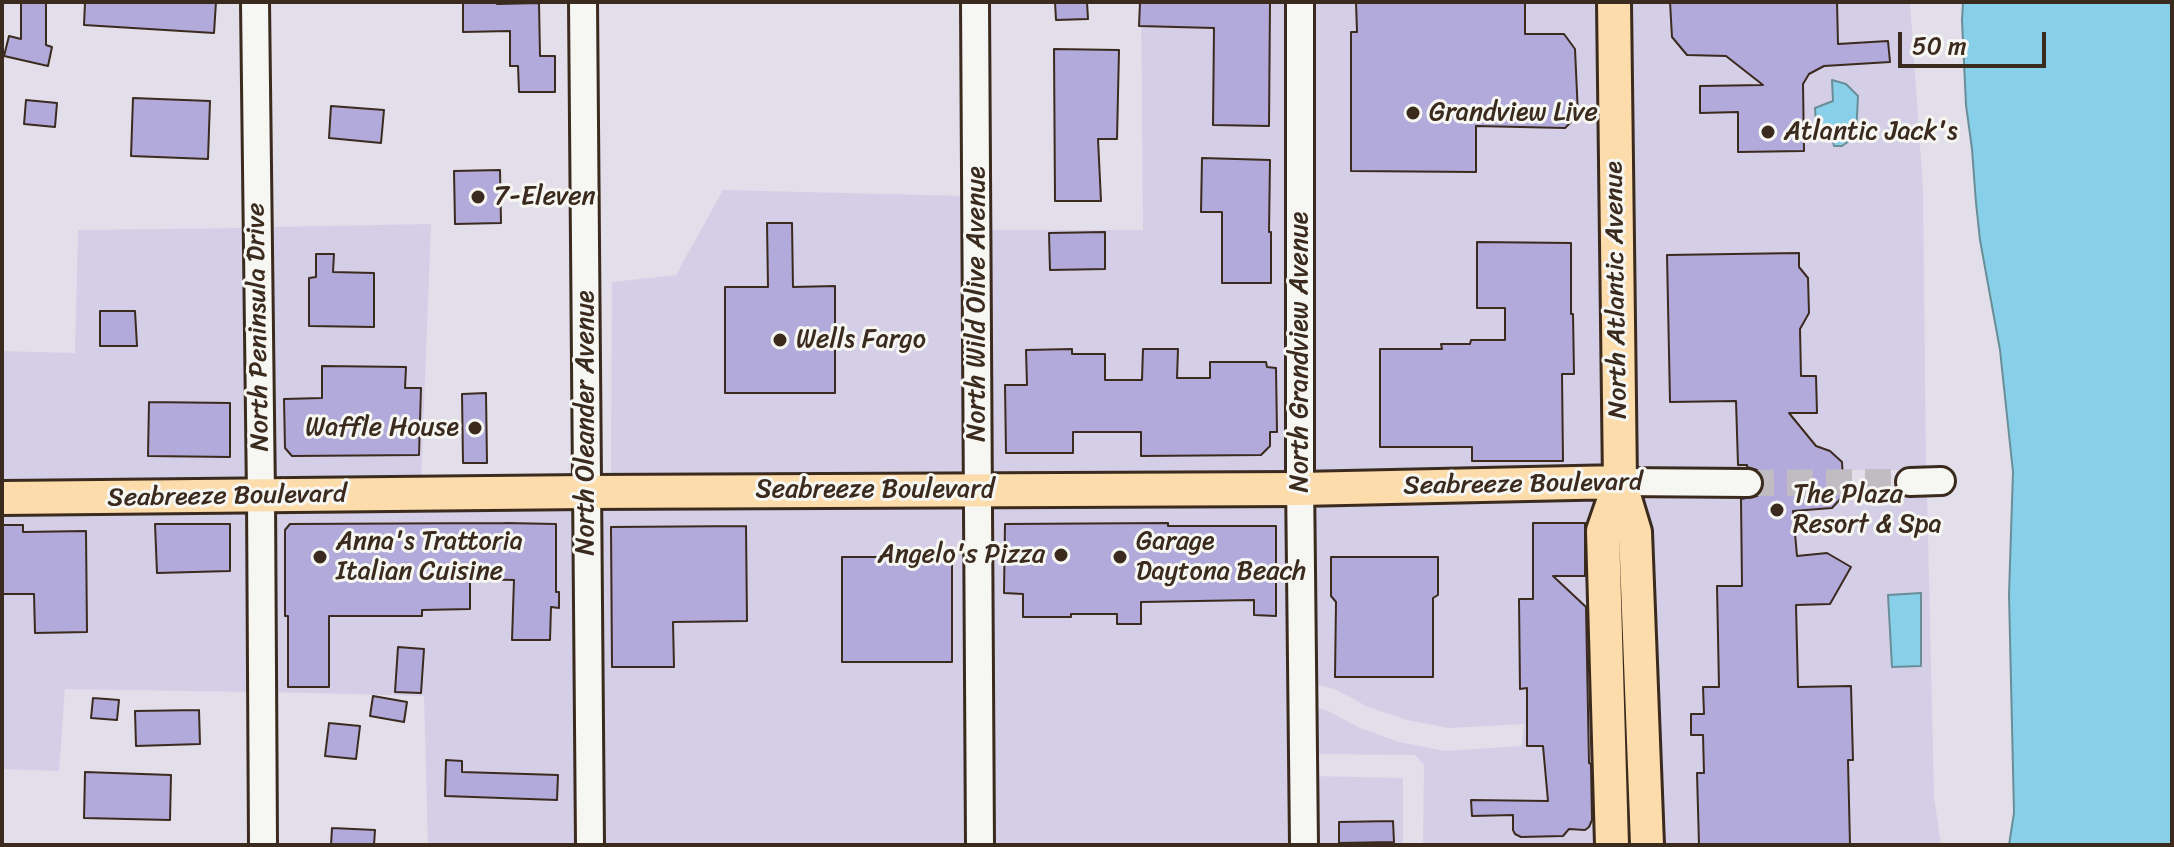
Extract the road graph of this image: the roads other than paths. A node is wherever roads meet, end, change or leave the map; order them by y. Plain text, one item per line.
1 (255, 2) edge
2 (583, 2) edge
3 (975, 2) edge
4 (1300, 2) edge
5 (1614, 2) edge
6 (1941, 481) dead end
7 (1620, 482) junction
8 (1910, 482) tunnel mouth
9 (1748, 483) tunnel mouth
10 (978, 489) junction
11 (1300, 489) junction
12 (587, 492) junction
13 (261, 497) junction
14 (2, 498) edge
15 (263, 845) edge
16 (590, 845) edge
17 (980, 845) edge
18 (1304, 845) edge
19 (1612, 845) edge
20 (1647, 845) edge

1 - 13 street, North Peninsula Drive
2 - 12 street, North Oleander Avenue
3 - 10 street, North Wild Olive Avenue
4 - 11 street, North Grandview Avenue
5 - 7 main road, North Atlantic Avenue
6 - 8 street
7 - 9 street, Seabreeze Boulevard
7 - 11 main road, Seabreeze Boulevard
7 - 19 main road, North Atlantic Avenue
7 - 20 main road, North Atlantic Avenue
10 - 11 main road, Seabreeze Boulevard
10 - 12 main road, Seabreeze Boulevard
10 - 17 street, North Wild Olive Avenue
11 - 18 street, North Grandview Avenue
12 - 13 main road, Seabreeze Boulevard
12 - 16 street, North Oleander Avenue
13 - 14 main road, Seabreeze Boulevard
13 - 15 street, North Peninsula Drive

